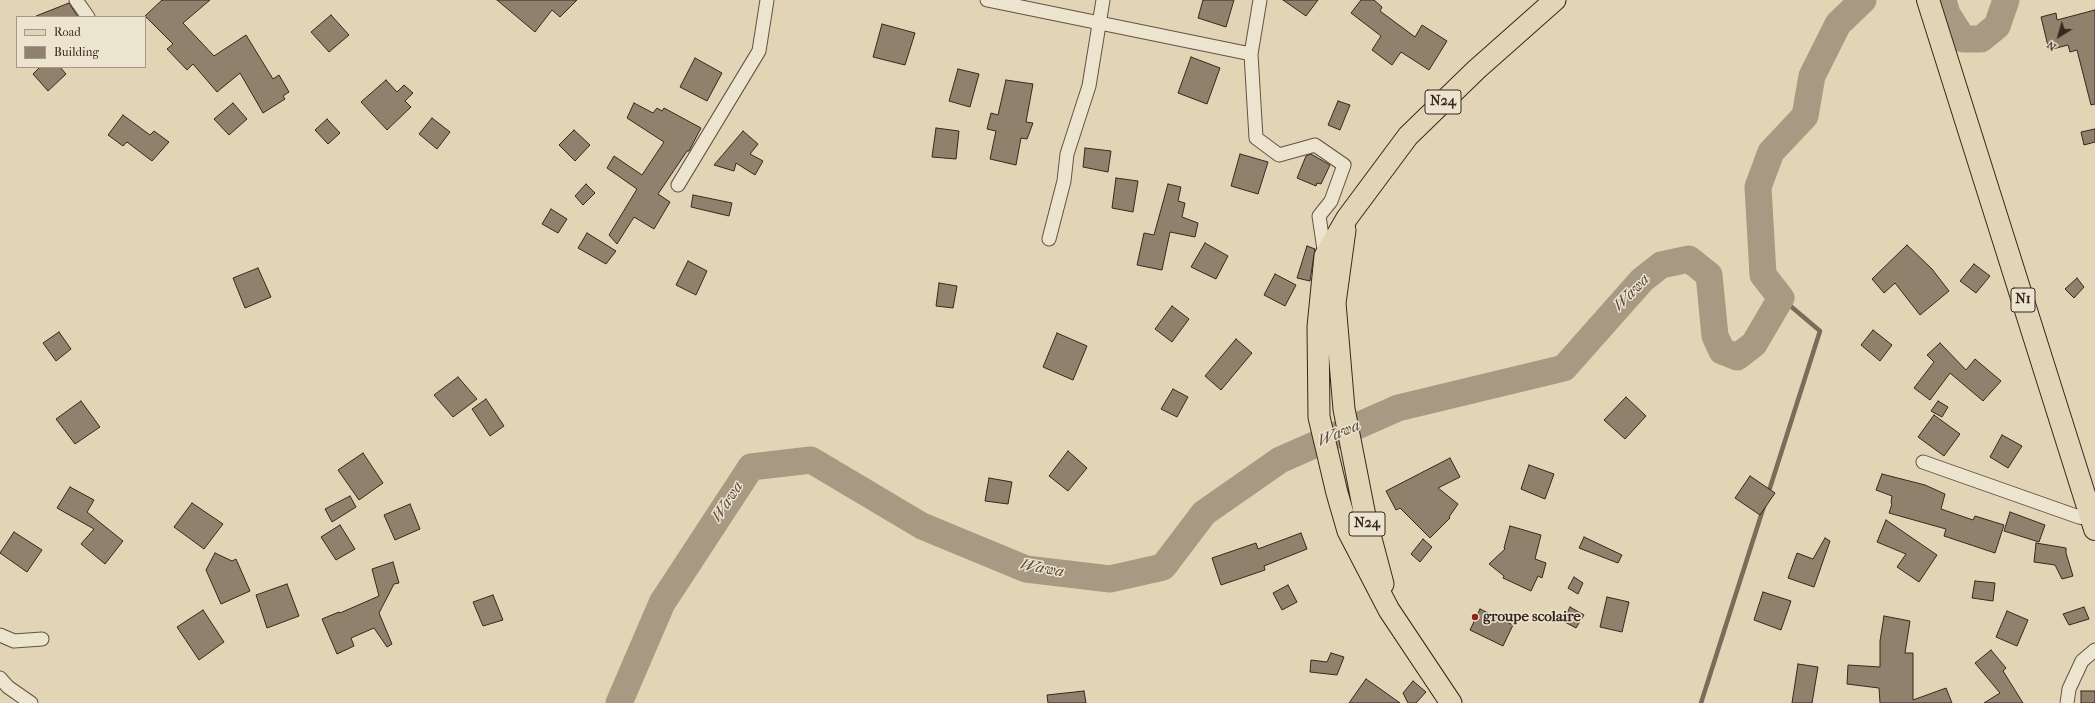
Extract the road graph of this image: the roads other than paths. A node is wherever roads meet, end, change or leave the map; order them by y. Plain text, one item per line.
1 (76, 0) edge
2 (767, 0) edge
3 (987, 0) edge
4 (1104, 0) edge
5 (1260, 0) edge
6 (1555, 0) edge
7 (1928, 0) edge
8 (87, 16) edge
9 (1100, 24) junction
10 (1251, 54) junction
11 (678, 185) dead end
12 (1347, 218) junction
13 (1049, 239) dead end
14 (1325, 256) junction
15 (1923, 462) dead end
16 (2094, 524) edge
17 (1389, 610) junction
18 (0, 635) edge
19 (42, 639) dead end
20 (2095, 650) edge
21 (0, 678) edge
22 (31, 703) edge
23 (1451, 703) edge
24 (2067, 703) edge

1 - 8 street
2 - 11 street
3 - 9 street
4 - 9 street
5 - 10 street
6 - 12 main road, N24
7 - 16 highway, N1
9 - 10 street
9 - 13 street
10 - 14 street
12 - 14 main road, N24
12 - 17 main road, N24
14 - 17 main road, N24
15 - 16 street
17 - 23 main road, N24
18 - 19 street
20 - 24 street
21 - 22 street

